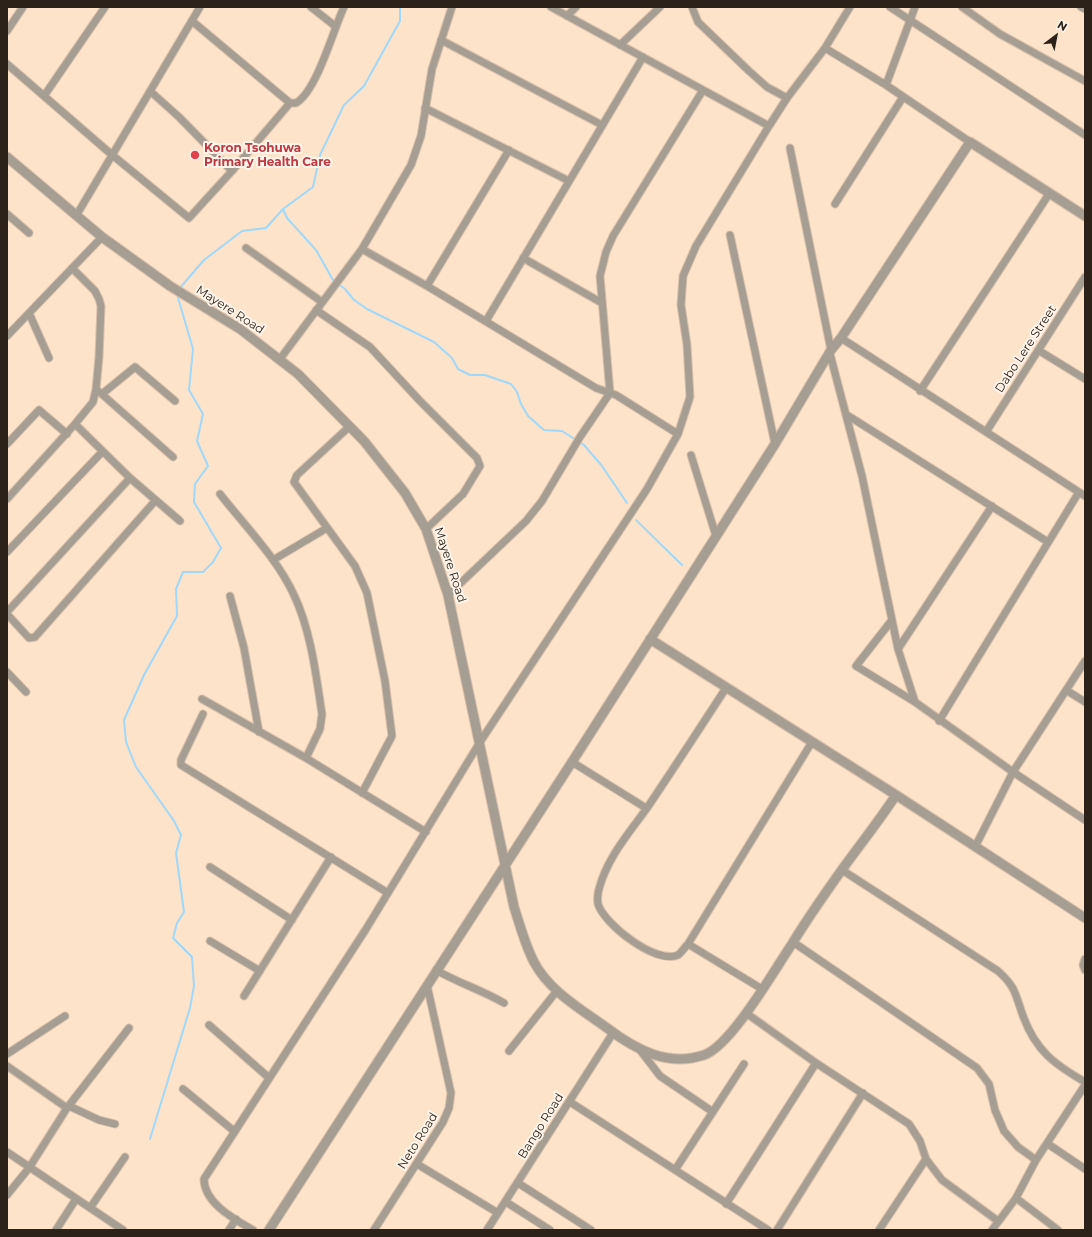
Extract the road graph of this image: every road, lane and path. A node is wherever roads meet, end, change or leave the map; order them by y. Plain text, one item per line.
1 (23, 7) edge
2 (105, 7) edge
3 (200, 7) edge
4 (311, 7) edge
5 (344, 7) edge
6 (452, 7) edge
7 (551, 7) edge
8 (576, 7) edge
9 (660, 7) edge
10 (691, 7) edge
11 (850, 7) edge
12 (890, 7) edge
13 (916, 7) edge
14 (962, 7) edge
15 (1081, 7) edge
16 (1085, 9) edge
17 (567, 16) junction
18 (910, 20) junction
19 (192, 21) junction
20 (335, 26) junction
21 (7, 31) edge
22 (441, 40) junction
23 (620, 45) junction
24 (825, 48) junction
25 (643, 57) junction
26 (7, 64) edge
27 (1085, 81) edge
28 (886, 85) junction
29 (703, 90) junction
30 (150, 91) junction
31 (44, 96) junction
32 (903, 97) junction
33 (787, 98) junction
34 (290, 103) junction
35 (425, 108) junction
36 (602, 125) junction
37 (769, 126) junction
38 (1085, 135) edge
39 (970, 142) junction
40 (790, 148) dead end
41 (509, 150) junction
42 (111, 154) junction
43 (7, 157) edge
44 (232, 171) junction
45 (569, 181) junction
46 (1049, 194) junction
47 (835, 204) dead end
48 (7, 214) edge
49 (76, 216) junction
50 (1085, 216) edge
51 (29, 232) dead end
52 (730, 235) dead end
53 (102, 237) junction
54 (246, 248) dead end
55 (362, 249) junction
56 (523, 258) junction
57 (72, 268) junction
58 (1085, 277) edge
59 (427, 286) junction
60 (322, 302) junction
61 (602, 303) junction
62 (316, 310) junction
63 (29, 313) junction
64 (486, 321) junction
65 (7, 336) edge
66 (841, 338) junction
67 (1038, 350) junction
68 (831, 352) junction
69 (48, 358) dead end
70 (280, 359) junction
71 (1085, 379) edge
72 (920, 391) junction
73 (99, 392) junction
74 (610, 393) junction
75 (175, 401) dead end
76 (847, 415) junction
77 (75, 424) junction
78 (350, 426) junction
79 (986, 432) junction
80 (67, 434) junction
81 (678, 434) junction
82 (7, 444) edge
83 (775, 444) junction
84 (102, 452) junction
85 (690, 456) dead end
86 (173, 457) dead end
87 (130, 478) junction
88 (220, 494) dead end
89 (1082, 494) edge
90 (7, 499) edge
91 (155, 501) junction
92 (992, 506) junction
93 (180, 521) dead end
94 (327, 528) junction
95 (426, 528) junction
96 (716, 536) junction
97 (1048, 542) junction
98 (7, 552) edge
99 (273, 560) junction
100 (448, 595) junction
101 (230, 596) dead end
102 (7, 613) edge
103 (892, 620) junction
104 (650, 639) junction
105 (898, 648) junction
106 (1085, 661) edge
107 (7, 672) edge
108 (726, 688) junction
109 (1066, 690) junction
110 (26, 692) dead end
111 (202, 699) dead end
112 (915, 702) junction
113 (1085, 702) edge
114 (203, 714) dead end
115 (939, 721) junction
116 (259, 732) junction
117 (480, 742) junction
118 (812, 742) junction
119 (306, 758) junction
120 (572, 762) junction
121 (1013, 772) junction
122 (362, 793) junction
123 (896, 796) junction
124 (646, 808) junction
125 (1085, 820) edge
126 (426, 832) junction
127 (975, 847) junction
128 (331, 858) junction
129 (505, 864) junction
130 (210, 867) dead end
131 (842, 870) junction
132 (388, 893) junction
133 (1085, 918) edge
134 (292, 920) junction
135 (210, 941) dead end
136 (793, 942) junction
137 (688, 944) junction
138 (1085, 959) edge
139 (436, 970) junction
140 (1085, 970) edge
141 (260, 971) junction
142 (427, 985) junction
143 (762, 989) junction
144 (556, 992) junction
145 (244, 996) dead end
146 (504, 1003) dead end
147 (746, 1013) junction
148 (65, 1016) dead end
149 (209, 1025) dead end
150 (129, 1028) dead end
151 (613, 1033) junction
152 (640, 1050) junction
153 (509, 1051) dead end
154 (7, 1054) edge
155 (816, 1063) junction
156 (744, 1064) dead end
157 (7, 1066) edge
158 (268, 1077) junction
159 (1085, 1083) edge
160 (183, 1089) dead end
161 (863, 1093) junction
162 (570, 1102) junction
163 (68, 1107) junction
164 (712, 1112) junction
165 (115, 1124) dead end
166 (234, 1131) junction
167 (1048, 1144) junction
168 (7, 1152) edge
169 (125, 1157) dead end
170 (926, 1159) junction
171 (1036, 1160) junction
172 (417, 1164) junction
173 (29, 1168) junction
174 (1085, 1169) edge
175 (675, 1170) junction
176 (518, 1183) junction
177 (7, 1195) edge
178 (1016, 1198) junction
179 (76, 1199) junction
180 (506, 1202) junction
181 (726, 1204) junction
182 (90, 1208) junction
183 (498, 1213) junction
184 (236, 1219) junction
185 (998, 1220) junction
186 (56, 1230) edge
187 (123, 1230) edge
188 (229, 1230) edge
189 (253, 1230) edge
190 (269, 1230) edge
191 (374, 1230) edge
192 (487, 1230) edge
193 (550, 1230) edge
194 (591, 1230) edge
195 (768, 1230) edge
196 (777, 1230) edge
197 (879, 1230) edge
198 (992, 1230) edge
199 (1058, 1230) edge

1 - 21 street
2 - 31 street
3 - 19 street
4 - 20 street
5 - 20 street
6 - 22 street
7 - 17 street
8 - 17 street
9 - 23 street
10 - 33 street
11 - 24 street
12 - 18 street
13 - 18 street
14 - 27 street
15 - 16 street
17 - 23 street
18 - 28 street
18 - 38 street
19 - 30 street
19 - 34 street
20 - 34 street
22 - 35 street
22 - 36 street
23 - 25 street
24 - 28 street
24 - 33 street
25 - 29 street
25 - 36 street
26 - 31 street
28 - 32 street
29 - 37 street
29 - 61 street
30 - 42 street
30 - 44 street
31 - 42 street
32 - 39 street
32 - 47 street
33 - 37 street
34 - 44 street
35 - 41 street
35 - 55 street
36 - 45 street
37 - 81 street
39 - 46 street
39 - 66 street
40 - 68 street
41 - 45 street
41 - 59 street
42 - 44 street
42 - 49 street
43 - 49 street, Mayere Road
45 - 56 street
46 - 50 street
46 - 72 street
48 - 51 street
49 - 53 street, Mayere Road
52 - 83 street
53 - 57 street
53 - 70 street, Mayere Road
54 - 60 street
55 - 59 street
55 - 60 street
56 - 61 street
56 - 64 street
57 - 63 street
57 - 73 street
58 - 67 street, Dabo Lere Street
59 - 64 street
60 - 62 street
61 - 74 street
62 - 70 street
62 - 95 street
63 - 65 street
63 - 69 street
64 - 74 street
66 - 68 street
66 - 72 street
67 - 71 street
67 - 79 street, Dabo Lere Street
68 - 76 street
68 - 83 street
70 - 78 street, Mayere Road
72 - 79 street
73 - 75 street
73 - 77 street
73 - 86 street
74 - 81 street
74 - 100 street
76 - 92 street
76 - 103 street
77 - 80 street
77 - 84 street
78 - 94 street
78 - 95 street, Mayere Road
79 - 89 street
80 - 82 street
80 - 90 street
81 - 117 street
83 - 96 street
84 - 87 street
84 - 98 street
85 - 96 street
87 - 91 street
87 - 102 street
88 - 99 street
89 - 97 street
91 - 93 street
91 - 102 street
92 - 97 street
92 - 105 street
94 - 99 street
94 - 122 street
95 - 100 street, Mayere Road
96 - 104 street
97 - 115 street
99 - 119 street
100 - 117 street, Mayere Road
101 - 116 street
103 - 105 street
103 - 112 street
104 - 108 street
104 - 120 street
105 - 112 street
106 - 109 street
107 - 110 street
108 - 118 street
108 - 124 street
109 - 113 street
109 - 121 street
111 - 116 street
112 - 115 street
114 - 128 street
115 - 121 street
116 - 119 street
117 - 126 street
117 - 129 street, Mayere Road
118 - 123 street
118 - 137 street
119 - 122 street
120 - 124 street
120 - 129 street
121 - 125 street
121 - 127 street
122 - 126 street
123 - 127 street
123 - 131 street, Mayere Road
124 - 137 street
126 - 132 street
127 - 133 street
128 - 132 street
128 - 134 street
129 - 139 street
129 - 144 street, Mayere Road
130 - 134 street
131 - 136 street, Mayere Road
131 - 159 street
132 - 158 street
134 - 141 street
135 - 141 street
136 - 143 street, Mayere Road
136 - 171 street
137 - 143 street
138 - 140 street
139 - 142 street
139 - 146 street
141 - 145 street
142 - 172 street, Neto Road
142 - 190 street
143 - 147 street, Mayere Road
144 - 151 street, Mayere Road
144 - 153 street
147 - 152 street, Mayere Road
147 - 155 street
148 - 154 street
149 - 158 street
150 - 163 street
151 - 152 street, Mayere Road
151 - 162 street, Bango Road
152 - 164 street
155 - 161 street
155 - 181 street
156 - 164 street
157 - 163 street
158 - 166 street
159 - 167 street
160 - 166 street
161 - 170 street
161 - 196 street
162 - 175 street
162 - 176 street, Bango Road
163 - 165 street
163 - 173 street
164 - 175 street
166 - 184 street
167 - 171 street
167 - 174 street
168 - 173 street
169 - 182 street
170 - 185 street
170 - 197 street
171 - 178 street
172 - 183 street
172 - 191 street, Neto Road
173 - 177 street
173 - 179 street
175 - 181 street
176 - 180 street, Bango Road
176 - 194 street
178 - 185 street
178 - 199 street
179 - 182 street
179 - 186 street
180 - 183 street, Bango Road
180 - 193 street
181 - 195 street
182 - 187 street
183 - 192 street, Bango Road
184 - 188 street
184 - 189 street
185 - 198 street

